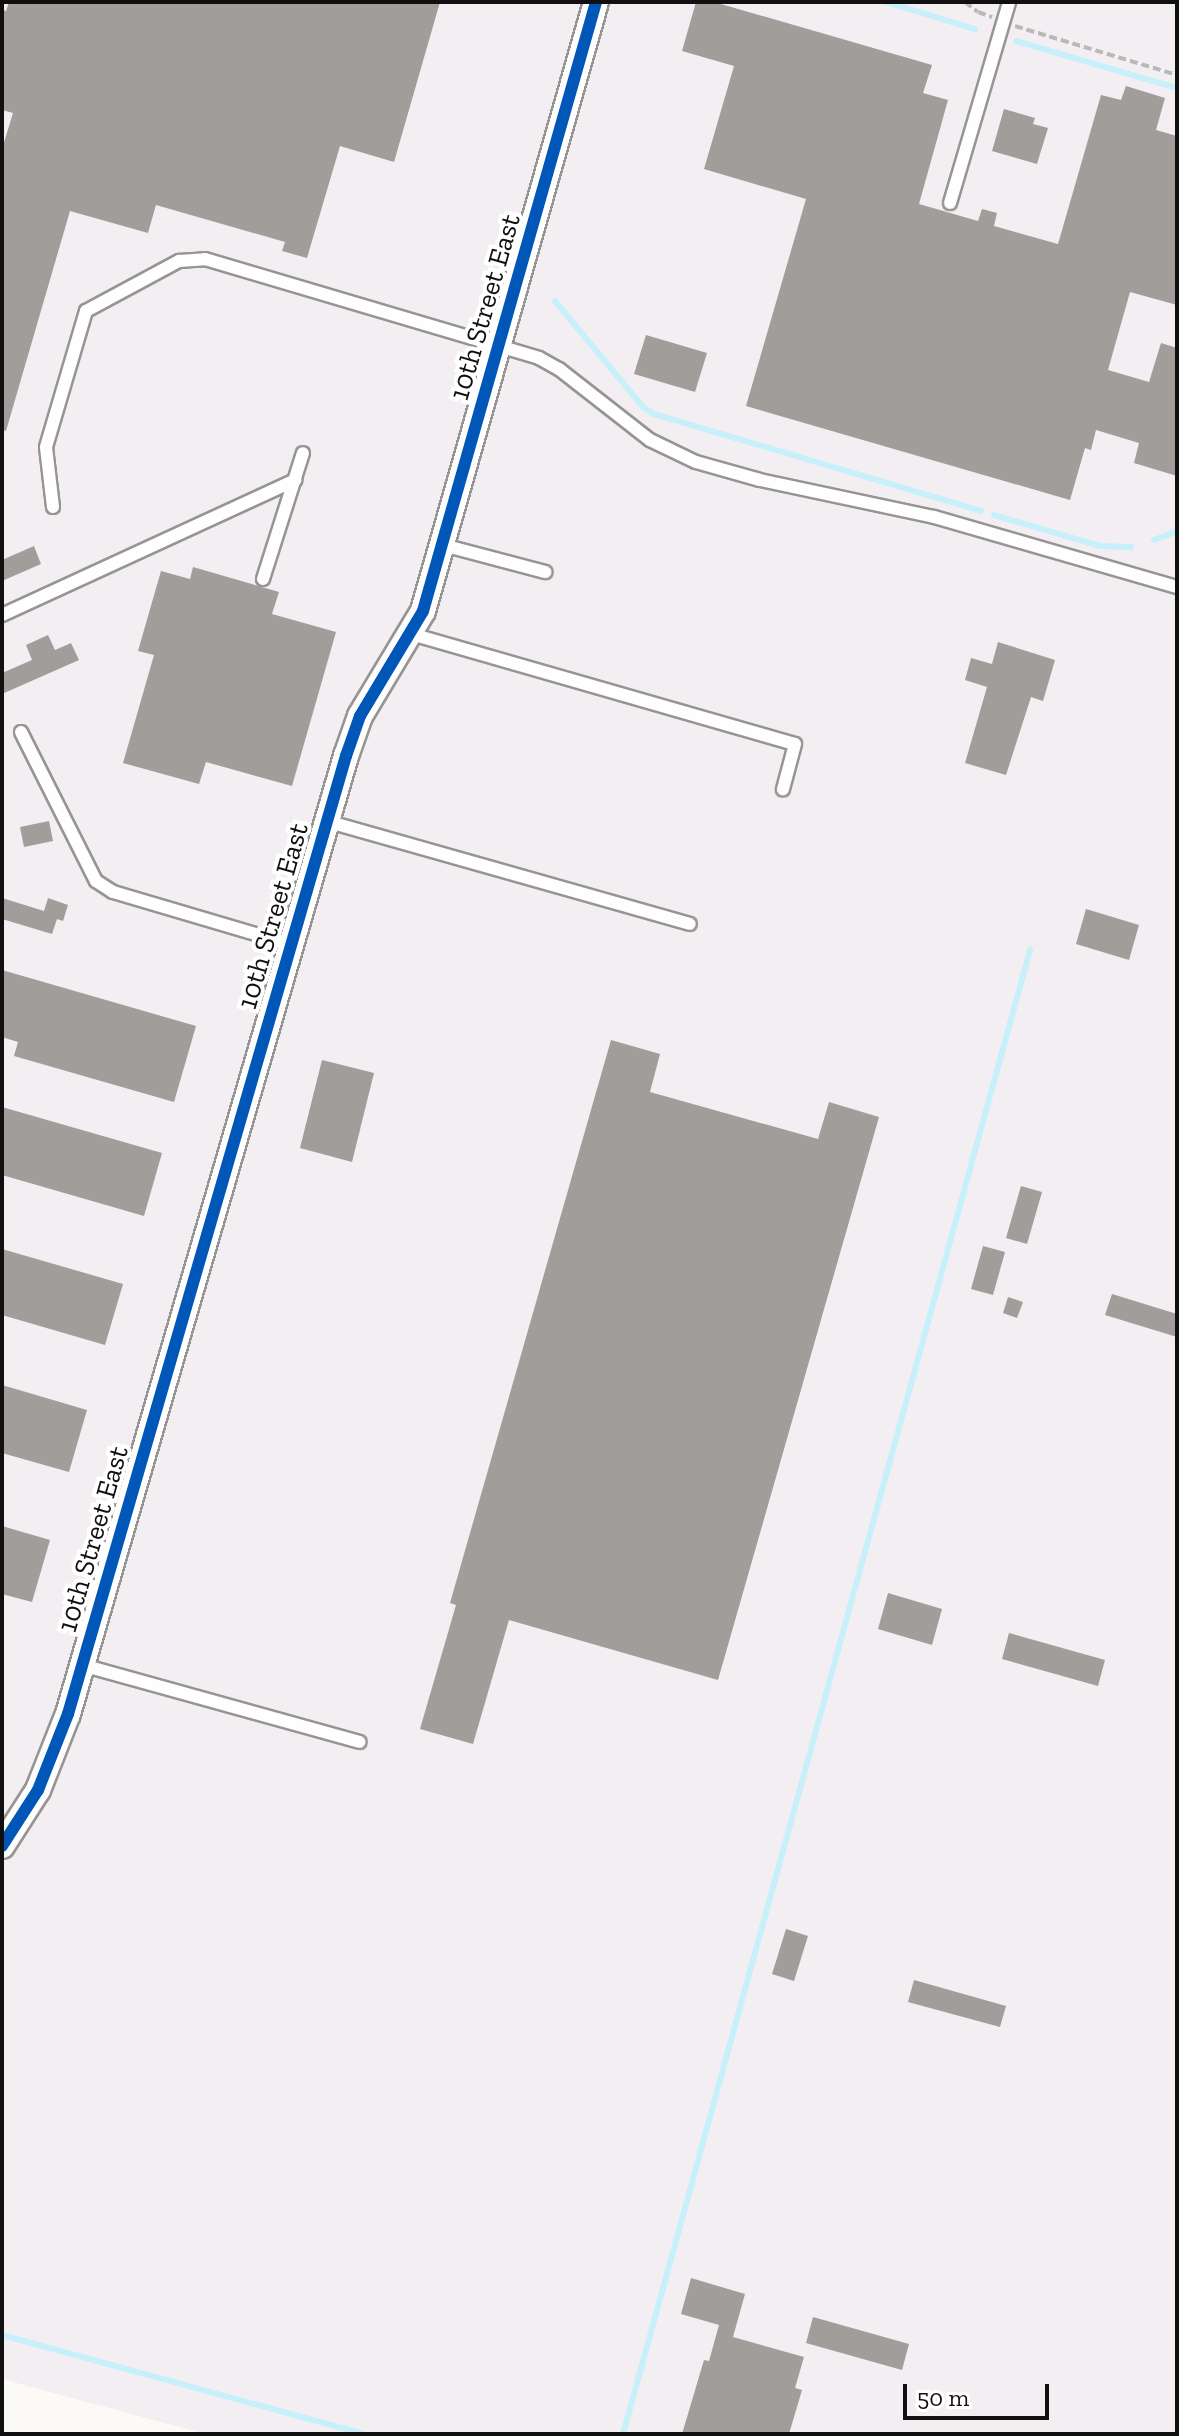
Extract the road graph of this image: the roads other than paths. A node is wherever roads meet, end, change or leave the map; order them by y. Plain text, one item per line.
1 (596, 2) edge
2 (1009, 2) edge
3 (950, 203) dead end
4 (499, 347) junction
5 (303, 453) dead end
6 (295, 480) junction
7 (53, 507) dead end
8 (443, 545) junction
9 (545, 572) dead end
10 (263, 579) dead end
11 (1177, 587) edge
12 (2, 615) edge
13 (411, 634) junction
14 (21, 732) dead end
15 (783, 789) dead end
16 (326, 821) junction
17 (690, 924) dead end
18 (290, 944) junction
19 (82, 1665) junction
20 (359, 1742) dead end
21 (2, 1846) edge

1 - 4 street, 10th Street East
2 - 3 lane
4 - 7 lane
4 - 8 street, 10th Street East
4 - 11 lane
5 - 6 lane
6 - 10 lane
6 - 12 lane
8 - 9 lane
8 - 13 street, 10th Street East
13 - 15 lane
13 - 16 street, 10th Street East
14 - 18 lane
16 - 17 lane
16 - 18 street, 10th Street East
18 - 19 street, 10th Street East
19 - 20 lane
19 - 21 street, 10th Street East

